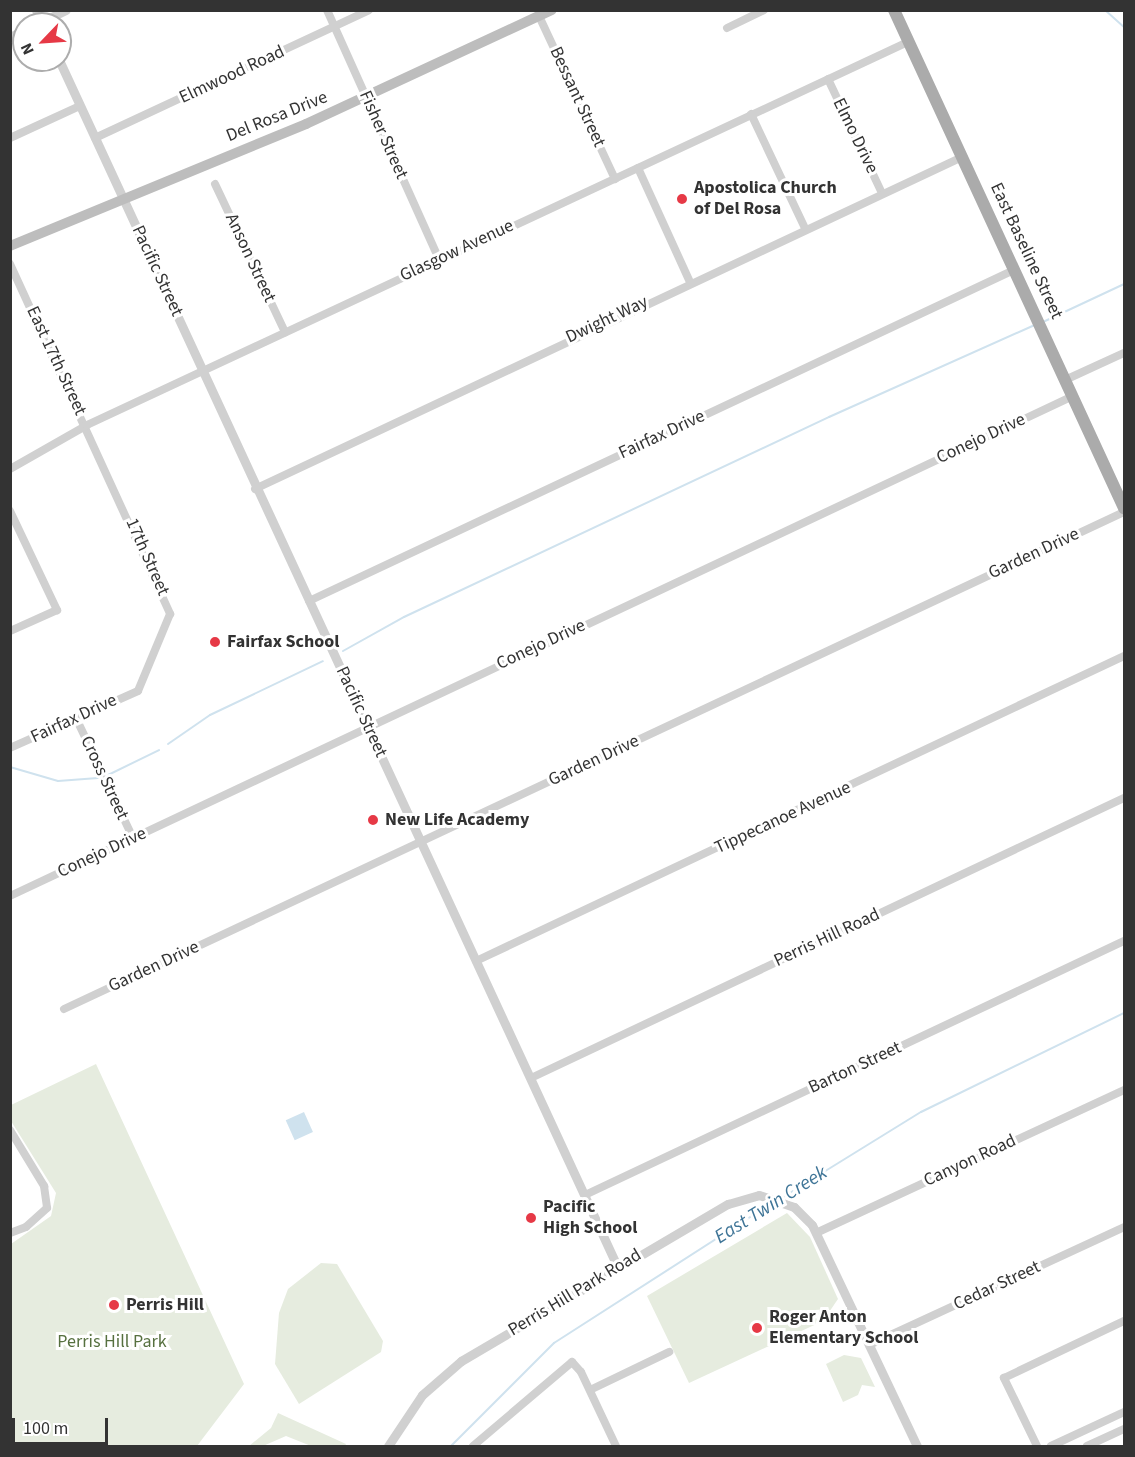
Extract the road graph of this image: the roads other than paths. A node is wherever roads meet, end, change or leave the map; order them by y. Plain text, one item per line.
1 (327, 10) edge
2 (369, 10) edge
3 (552, 10) edge
4 (764, 10) edge
5 (894, 10) edge
6 (539, 16) junction
7 (334, 27) junction
8 (727, 28) dead end
9 (908, 42) junction
10 (64, 72) edge
11 (828, 79) junction
12 (366, 98) junction
13 (80, 106) junction
14 (751, 114) junction
15 (10, 138) edge
16 (95, 138) junction
17 (962, 157) junction
18 (638, 168) junction
19 (615, 178) junction
20 (215, 184) dead end
21 (882, 193) junction
22 (122, 198) junction
23 (805, 228) junction
24 (10, 246) edge
25 (439, 259) junction
26 (10, 264) edge
27 (1014, 270) junction
28 (690, 282) junction
29 (285, 332) junction
30 (1125, 353) edge
31 (203, 371) junction
32 (1065, 380) junction
33 (1072, 396) junction
34 (87, 425) junction
35 (10, 469) edge
36 (255, 489) junction
37 (1125, 510) edge
38 (10, 511) edge
39 (309, 601) junction
40 (10, 631) edge
41 (1125, 656) edge
42 (138, 691) joint
43 (76, 718) junction
44 (367, 726) junction
45 (10, 748) edge
46 (1125, 798) edge
47 (133, 838) junction
48 (421, 843) junction
49 (10, 896) edge
50 (1125, 941) edge
51 (476, 960) junction
52 (64, 1009) dead end
53 (531, 1078) junction
54 (1125, 1090) edge
55 (10, 1130) edge
56 (585, 1196) junction
57 (1125, 1227) edge
58 (10, 1233) edge
59 (816, 1233) junction
60 (618, 1266) junction
61 (1125, 1321) edge
62 (869, 1345) junction
63 (669, 1352) dead end
64 (590, 1390) junction
65 (1125, 1412) edge
66 (1125, 1429) edge
67 (388, 1446) edge
68 (473, 1446) edge
69 (616, 1446) edge
70 (917, 1446) edge
71 (1037, 1446) edge
72 (1051, 1446) edge
73 (1088, 1446) edge

1 - 7 street, Fisher Street
2 - 7 street, Elmwood Road
3 - 6 main road, Del Rosa Drive
4 - 8 street
5 - 9 main road, East Baseline Street
6 - 12 main road, Del Rosa Drive
6 - 19 street, Bessant Street
7 - 12 street, Fisher Street
7 - 16 street, Elmwood Road
9 - 11 street, Glasgow Avenue
9 - 17 main road, East Baseline Street
10 - 13 street, Pacific Street
11 - 14 street, Glasgow Avenue
11 - 21 street, Elmo Drive
12 - 22 main road, Del Rosa Drive
12 - 25 street, Fisher Street
13 - 15 street
13 - 16 street, Pacific Street
14 - 18 street, Glasgow Avenue
14 - 23 street
16 - 22 street, Pacific Street
17 - 21 street, Dwight Way
17 - 27 main road, East Baseline Street
18 - 19 street, Glasgow Avenue
18 - 28 street
19 - 25 street, Glasgow Avenue
20 - 29 street, Anson Street
21 - 23 street, Dwight Way
22 - 24 main road, Del Rosa Drive
22 - 31 street, Pacific Street
23 - 28 street, Dwight Way
25 - 29 street, Glasgow Avenue
26 - 34 street, East 17th Street
27 - 32 main road, East Baseline Street
27 - 39 street, Fairfax Drive
28 - 36 street, Dwight Way
29 - 31 street, Glasgow Avenue
30 - 32 street
31 - 34 street, Glasgow Avenue
31 - 36 street, Pacific Street
32 - 33 main road, East Baseline Street
33 - 37 main road, East Baseline Street
33 - 44 street, Conejo Drive
34 - 35 street, Glasgow Avenue
34 - 42 street, 17th Street
36 - 39 street, Pacific Street
37 - 48 street, Garden Drive
38 - 40 street
39 - 44 street, Pacific Street
41 - 51 street, Tippecanoe Avenue
42 - 43 street, Fairfax Drive
43 - 45 street, Fairfax Drive
43 - 47 street, Cross Street
44 - 47 street, Conejo Drive
44 - 48 street, Pacific Street
46 - 53 street, Perris Hill Road
47 - 49 street, Conejo Drive
48 - 51 street, Pacific Street
48 - 52 street, Garden Drive
50 - 56 street, Barton Street
51 - 53 street, Pacific Street
53 - 56 street, Pacific Street
54 - 59 street, Canyon Road
55 - 58 street
56 - 60 street, Pacific Street
57 - 62 street, Cedar Street
59 - 60 street, Perris Hill Park Road
59 - 62 street
60 - 67 street, Perris Hill Park Road
61 - 71 street
62 - 70 street
63 - 64 street
64 - 68 street
64 - 69 street
65 - 72 street
66 - 73 street

